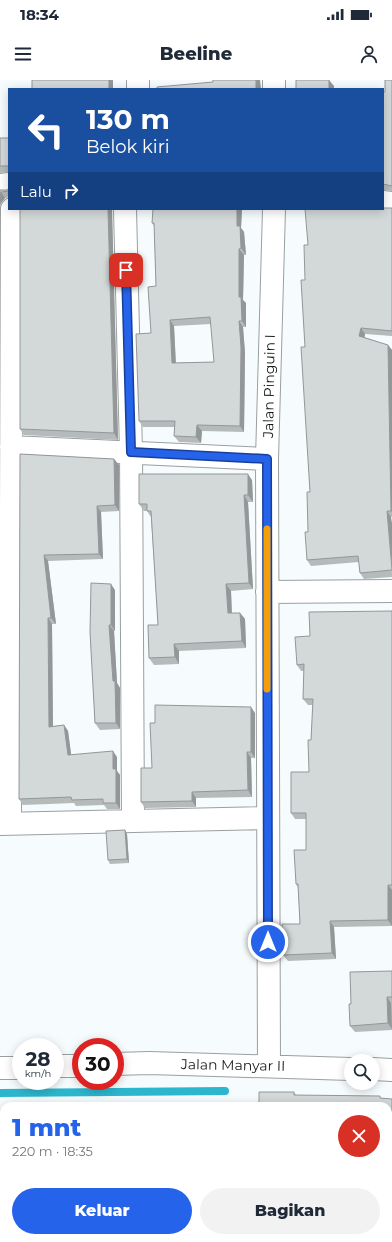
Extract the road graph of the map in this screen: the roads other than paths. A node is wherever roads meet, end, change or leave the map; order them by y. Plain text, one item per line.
1 (12, 210) edge
2 (125, 210) edge
3 (274, 210) edge
4 (11, 447) junction
5 (131, 452) junction
6 (267, 459) junction
7 (392, 591) edge
8 (267, 592) junction
9 (268, 818) junction
10 (133, 821) junction
11 (5, 823) edge
12 (124, 1064) edge
13 (269, 1066) junction
14 (0, 1068) edge
15 (12, 1068) edge
16 (344, 1068) edge
17 (380, 1069) edge
18 (392, 1070) edge

1 - 4 street
2 - 5 street
3 - 6 street, Jalan Pinguin I
4 - 5 street
4 - 11 street
5 - 6 street
5 - 10 street
6 - 8 street, Jalan Pinguin I
7 - 8 street
8 - 9 street, Jalan Pinguin I
9 - 10 street
9 - 13 street, Jalan Pinguin I
10 - 11 street
12 - 13 street, Jalan Manyar II
13 - 16 street, Jalan Manyar II
14 - 15 street
17 - 18 street

